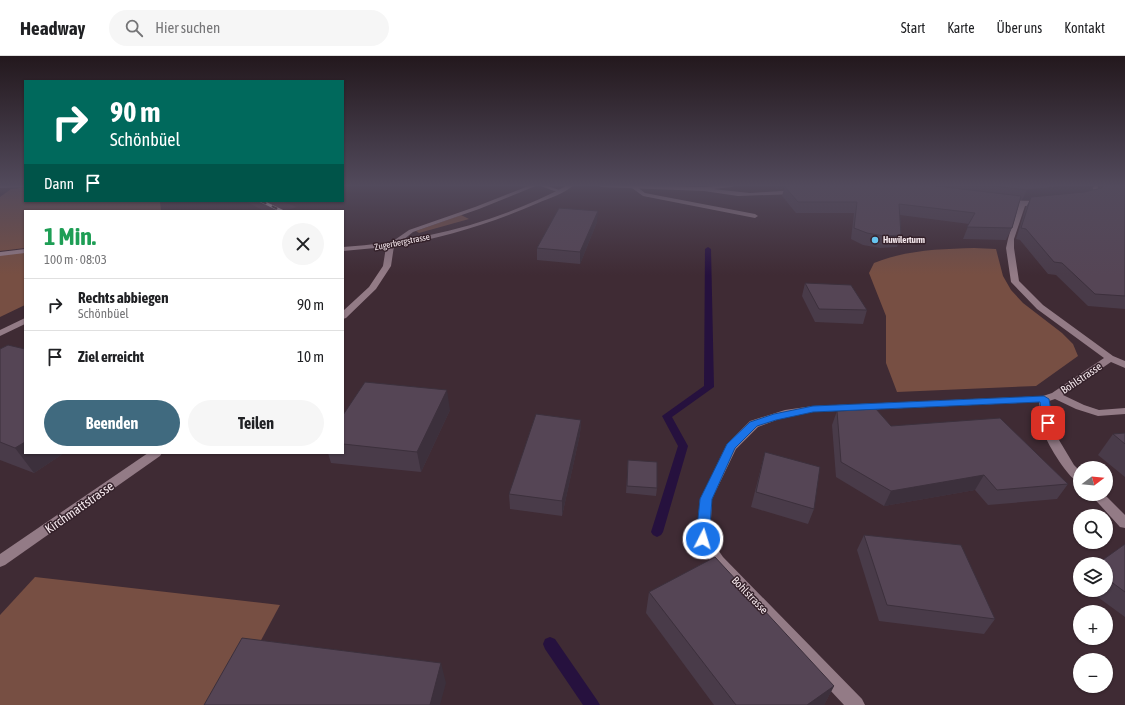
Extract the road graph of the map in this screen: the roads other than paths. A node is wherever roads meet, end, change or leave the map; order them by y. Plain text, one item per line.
1 (457, 215) edge
2 (501, 215) edge
3 (751, 215) edge
4 (1018, 215) edge
5 (755, 216) dead end
6 (390, 246) junction
7 (344, 250) edge
8 (24, 251) edge
9 (0, 254) edge
10 (344, 315) edge
11 (24, 321) edge
12 (0, 333) edge
13 (1110, 358) junction
14 (1125, 365) edge
15 (1056, 394) junction
16 (1044, 399) junction
17 (1125, 411) edge
18 (155, 454) edge
19 (1073, 471) edge
20 (1103, 501) edge
21 (1125, 523) edge
22 (0, 560) edge
23 (856, 705) edge

1 - 6 street
2 - 6 street, Zugerbergstrasse
3 - 5 street
4 - 13 street, Bohlstrasse
6 - 7 street, Zugerbergstrasse
6 - 10 street
8 - 9 street
11 - 12 street
13 - 14 street
13 - 15 street, Bohlstrasse
15 - 16 street, Bohlstrasse
15 - 17 street
16 - 19 street
16 - 23 street, Bohlstrasse
18 - 22 street, Kirchmattstrasse
20 - 21 street

